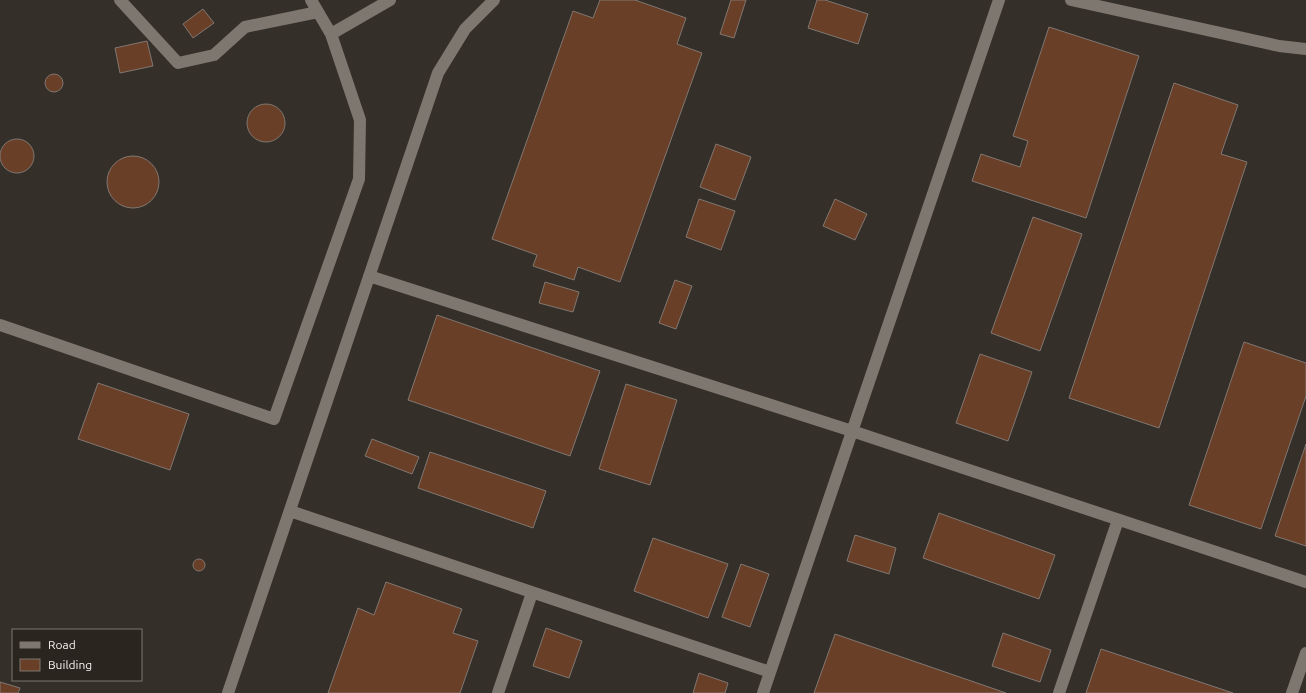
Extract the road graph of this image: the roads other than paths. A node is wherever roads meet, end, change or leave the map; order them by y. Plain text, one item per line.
1 (120, 0) edge
2 (311, 0) edge
3 (390, 0) edge
4 (494, 0) edge
5 (999, 0) edge
6 (1071, 0) edge
7 (318, 12) junction
8 (331, 34) junction
9 (1306, 50) edge
10 (369, 276) junction
11 (0, 326) edge
12 (852, 432) junction
13 (290, 511) junction
14 (1118, 520) junction
15 (1306, 582) edge
16 (532, 592) junction
17 (1306, 652) edge
18 (770, 672) junction
19 (228, 693) edge
20 (498, 693) edge
21 (763, 693) edge
22 (1059, 693) edge
23 (1292, 693) edge

1 - 7 street
2 - 7 street
3 - 8 street
4 - 10 street
5 - 12 street
6 - 9 street
7 - 8 street
8 - 11 street
10 - 12 street
10 - 13 street
12 - 14 street
12 - 18 street
13 - 16 street
13 - 19 street
14 - 15 street
14 - 22 street
16 - 18 street
16 - 20 street
17 - 23 street
18 - 21 street

